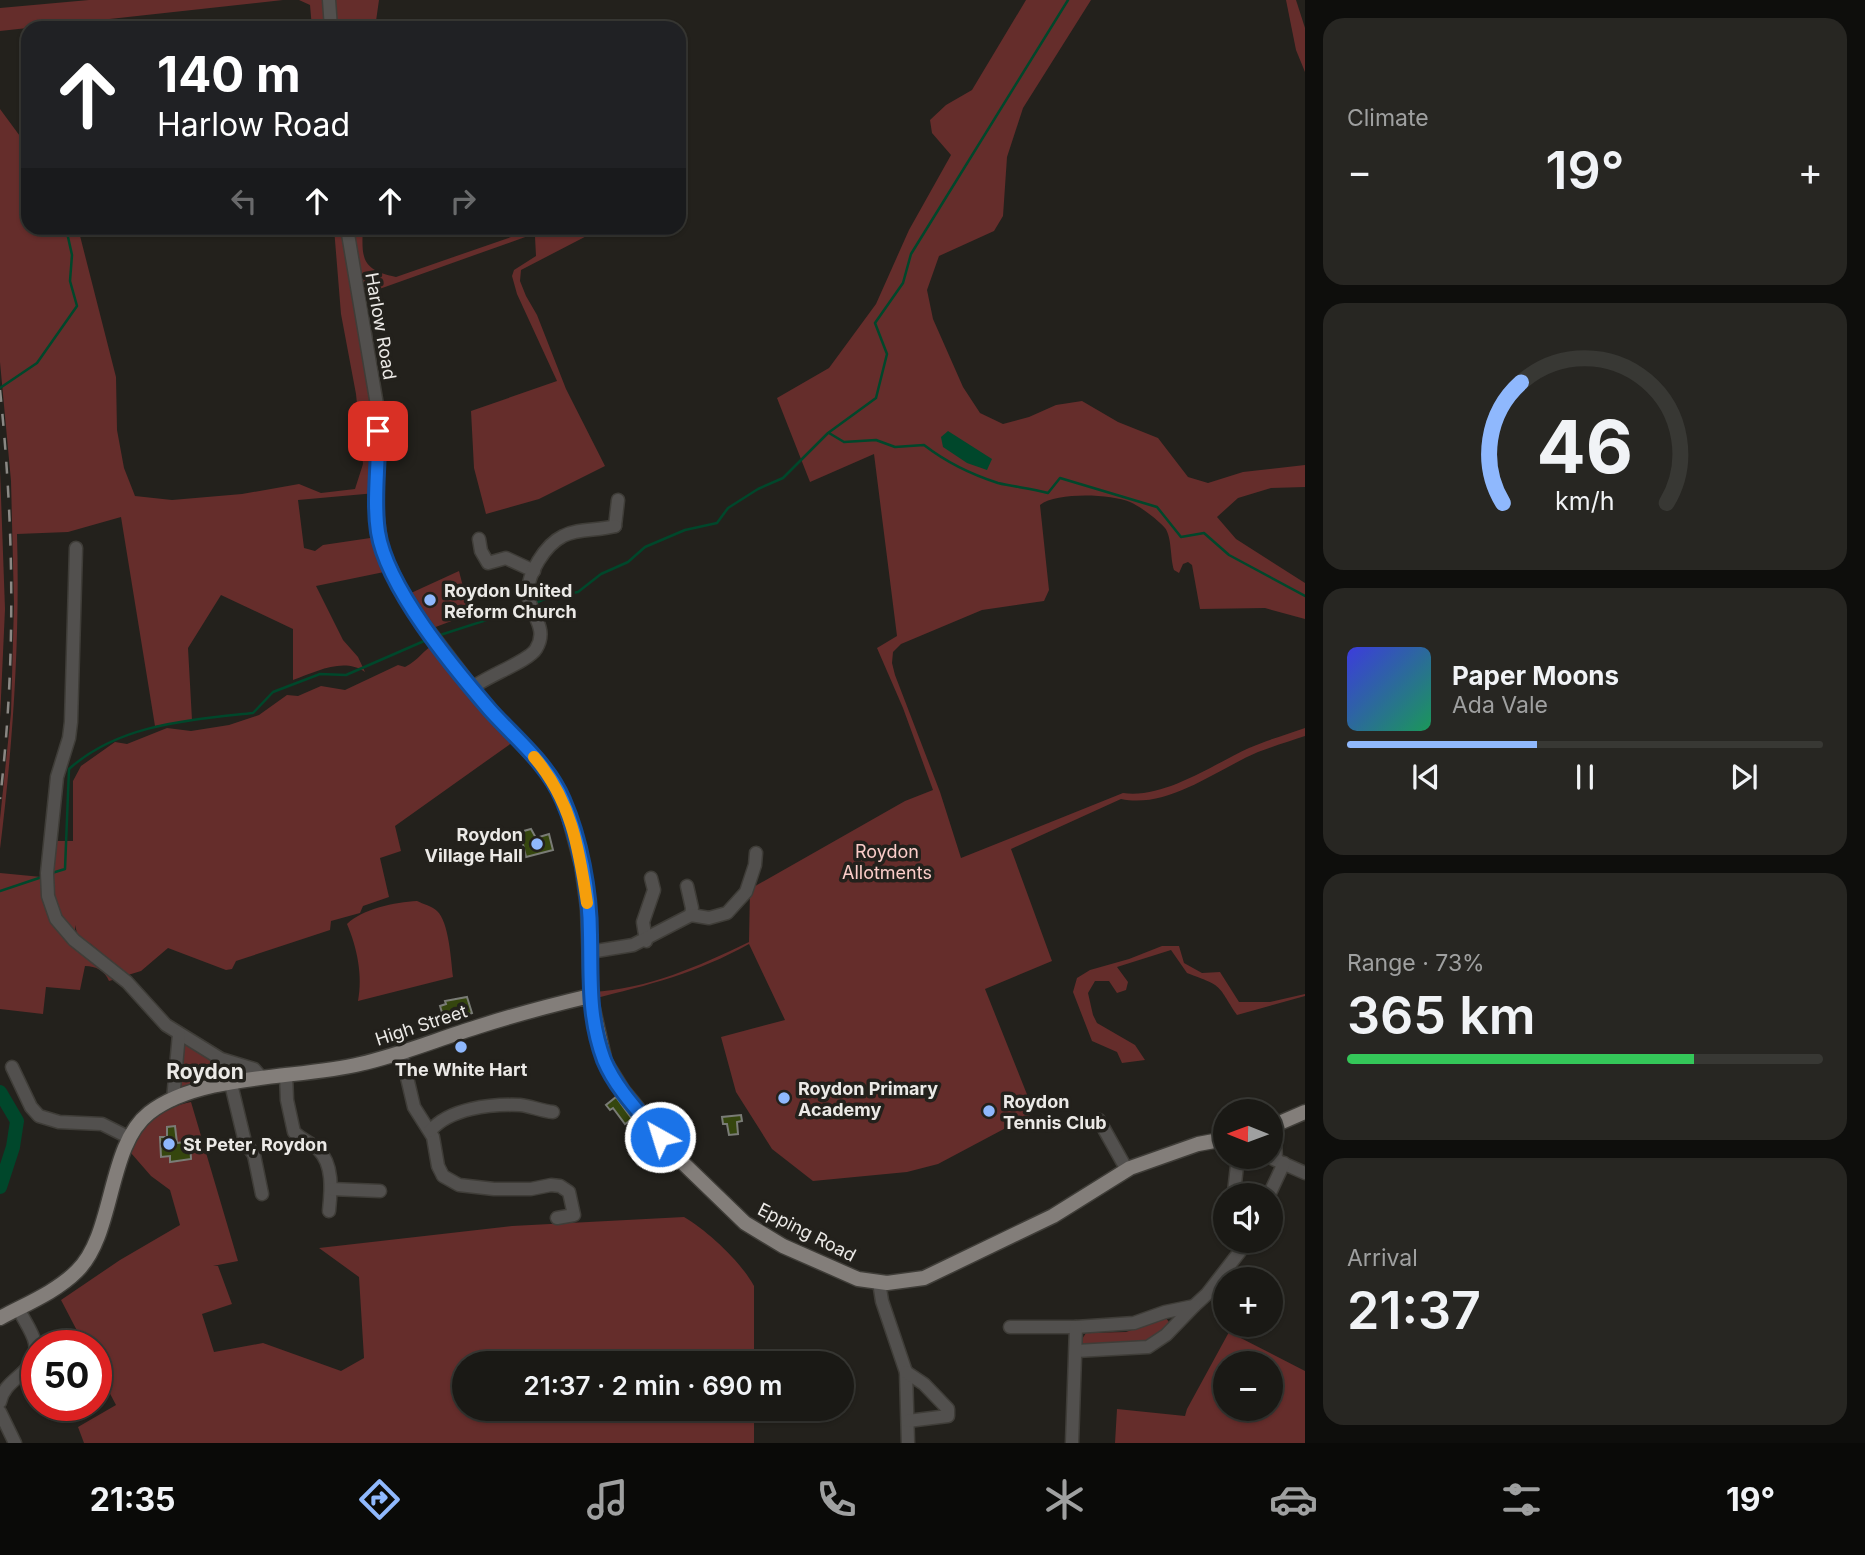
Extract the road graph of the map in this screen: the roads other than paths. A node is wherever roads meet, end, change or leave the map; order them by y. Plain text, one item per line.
1 (329, 0) edge
2 (330, 21) edge
3 (349, 235) edge
4 (618, 500) dead end
5 (615, 526) junction
6 (626, 534) dead end
7 (479, 539) dead end
8 (76, 548) dead end
9 (534, 571) junction
10 (472, 688) junction
11 (756, 853) dead end
12 (651, 878) dead end
13 (687, 886) dead end
14 (691, 915) junction
15 (646, 941) junction
16 (590, 952) junction
17 (590, 996) junction
18 (179, 1034) junction
19 (401, 1052) junction
20 (12, 1067) dead end
21 (286, 1074) junction
22 (261, 1077) junction
23 (231, 1084) junction
24 (173, 1100) junction
25 (553, 1112) dead end
26 (1305, 1112) edge
27 (1099, 1120) dead end
28 (1283, 1121) edge
29 (430, 1130) junction
30 (130, 1138) junction
31 (1213, 1144) edge
32 (1283, 1163) edge
33 (1128, 1170) junction
34 (1305, 1173) edge
35 (331, 1189) junction
36 (380, 1191) dead end
37 (262, 1194) dead end
38 (329, 1211) dead end
39 (557, 1218) dead end
40 (1239, 1253) edge
41 (879, 1282) junction
42 (1194, 1306) junction
43 (18, 1308) junction
44 (1165, 1312) junction
45 (0, 1318) edge
46 (1010, 1327) dead end
47 (1076, 1327) junction
48 (1174, 1327) junction
49 (29, 1330) edge
50 (1076, 1350) junction
51 (906, 1372) junction
52 (21, 1376) edge
53 (0, 1402) edge
54 (0, 1412) edge
55 (908, 1421) junction
56 (15, 1443) edge
57 (908, 1443) edge
58 (1072, 1443) edge

1 - 2 street
3 - 10 street, Harlow Road
4 - 5 street
5 - 6 street
5 - 9 street
7 - 9 street
8 - 18 street
9 - 10 street
10 - 16 street, Harlow Road
11 - 14 street
12 - 15 street
13 - 14 street
14 - 15 street
15 - 16 street
16 - 17 street, Harlow Road
17 - 19 main road, High Street
17 - 41 main road, Epping Road
18 - 22 street
18 - 24 street
19 - 21 main road, High Street
19 - 29 street
20 - 30 street
21 - 22 main road, High Street
21 - 35 street
22 - 23 main road, High Street
23 - 24 main road, High Street
23 - 37 street
24 - 30 main road, High Street
25 - 29 street
26 - 28 main road
27 - 33 street
29 - 39 street
30 - 43 main road, High Street
31 - 33 main road, Epping Road
32 - 34 street
33 - 41 main road, Epping Road
35 - 36 street
35 - 38 street
40 - 42 street
41 - 51 street
42 - 44 street
42 - 48 street
43 - 45 main road, High Street
43 - 49 street
44 - 47 street
44 - 48 street
46 - 47 street
47 - 50 street
48 - 50 street
50 - 58 street
51 - 55 street
51 - 55 street
52 - 53 street
54 - 56 street
55 - 57 street

